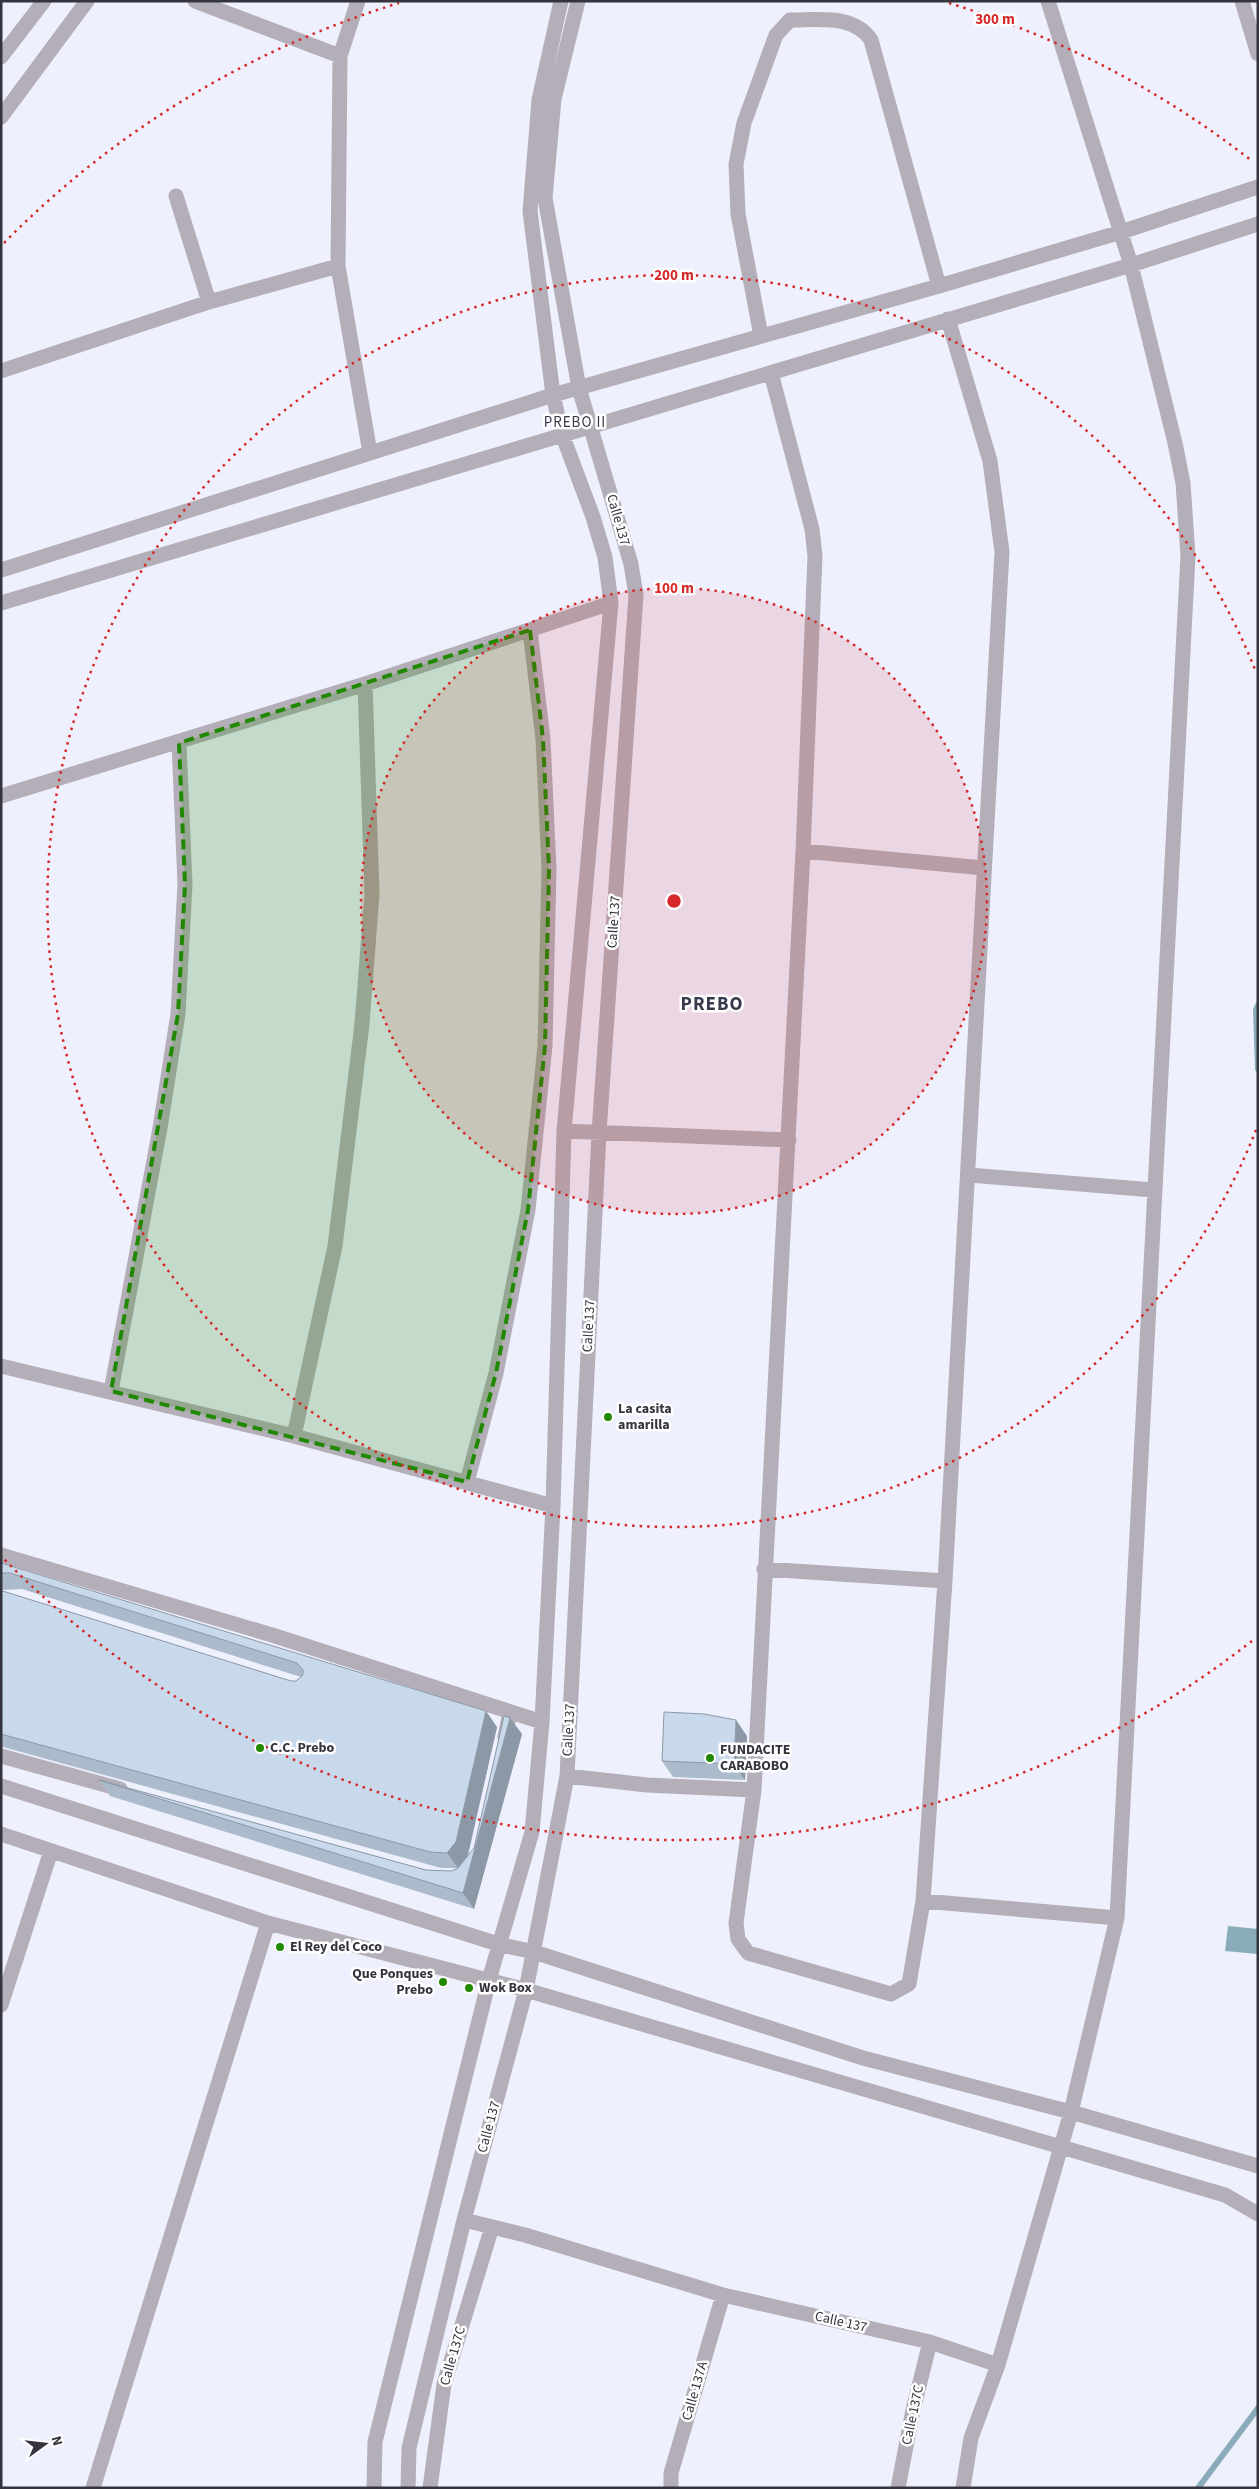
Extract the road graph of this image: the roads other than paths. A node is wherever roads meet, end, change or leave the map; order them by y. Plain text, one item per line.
1 (44, 1) edge
2 (87, 1) edge
3 (195, 1) edge
4 (358, 1) edge
5 (561, 1) edge
6 (578, 1) edge
7 (1048, 1) edge
8 (1242, 1) edge
9 (1258, 54) edge
10 (340, 56) junction
11 (1, 57) edge
12 (1, 117) edge
13 (1258, 188) edge
14 (176, 196) dead end
15 (1258, 224) edge
16 (1121, 232) junction
17 (1131, 265) junction
18 (338, 266) junction
19 (940, 286) junction
20 (209, 302) junction
21 (948, 318) junction
22 (761, 336) junction
23 (1, 371) edge
24 (770, 373) junction
25 (580, 388) junction
26 (553, 395) junction
27 (590, 426) junction
28 (562, 434) junction
29 (370, 453) junction
30 (1, 570) edge
31 (1, 603) edge
32 (611, 603) junction
33 (530, 630) junction
34 (365, 684) junction
35 (179, 743) junction
36 (1, 796) edge
37 (803, 851) junction
38 (984, 868) junction
39 (564, 1131) junction
40 (599, 1133) junction
41 (789, 1140) junction
42 (969, 1175) junction
43 (1153, 1190) junction
44 (1, 1366) edge
45 (111, 1391) junction
46 (294, 1436) junction
47 (467, 1482) junction
48 (553, 1506) junction
49 (1, 1555) edge
50 (764, 1569) junction
51 (945, 1581) junction
52 (510, 1712) junction
53 (542, 1722) junction
54 (503, 1748) edge
55 (1, 1756) edge
56 (567, 1776) junction
57 (1, 1786) edge
58 (754, 1790) junction
59 (135, 1793) edge
60 (1, 1834) edge
61 (51, 1851) junction
62 (923, 1901) junction
63 (1117, 1918) junction
64 (268, 1923) junction
65 (498, 1944) junction
66 (534, 1952) junction
67 (488, 1980) junction
68 (526, 1990) junction
69 (1, 2005) edge
70 (1071, 2112) junction
71 (1060, 2146) junction
72 (1258, 2166) edge
73 (1258, 2214) edge
74 (464, 2220) junction
75 (492, 2227) junction
76 (724, 2295) junction
77 (930, 2342) junction
78 (998, 2365) junction
79 (93, 2488) edge
80 (374, 2488) edge
81 (408, 2488) edge
82 (430, 2488) edge
83 (672, 2488) edge
84 (898, 2488) edge
85 (964, 2488) edge

1 - 11 street
2 - 12 street
3 - 10 street
4 - 10 street
5 - 26 street
6 - 25 street, Calle 137
7 - 16 street
8 - 9 street
10 - 18 street
13 - 16 street
14 - 20 street
15 - 17 street
16 - 17 street
16 - 19 street
17 - 21 street
17 - 43 street
18 - 20 street
18 - 29 street
19 - 22 street
19 - 22 street
20 - 23 street
21 - 24 street
21 - 38 street
22 - 25 street
24 - 27 street
24 - 37 street
25 - 26 street
25 - 27 street, Calle 137
26 - 28 street
26 - 29 street
27 - 28 street
27 - 40 street, Calle 137
28 - 31 street
28 - 32 street
29 - 30 street
32 - 33 street
32 - 39 street
33 - 34 street
33 - 47 street
34 - 35 street
34 - 46 street
35 - 36 street
35 - 45 street
37 - 38 street
37 - 41 street
38 - 42 street
39 - 40 street
39 - 48 street
40 - 41 street
40 - 56 street, Calle 137
41 - 50 street
42 - 43 street
42 - 51 street
43 - 63 street
44 - 45 street
45 - 46 street
46 - 47 street
47 - 48 street
48 - 53 street
49 - 52 street
50 - 51 street
50 - 58 street
51 - 62 street
52 - 53 street
52 - 54 street
53 - 65 street
55 - 59 street
56 - 58 street
56 - 66 street, Calle 137
57 - 65 street
58 - 62 street
60 - 61 street
61 - 64 street
61 - 69 street
62 - 63 street
63 - 70 street
64 - 67 street
64 - 79 street
65 - 66 street
65 - 67 street
66 - 68 street, Calle 137
66 - 70 street
67 - 68 street
67 - 80 street
68 - 71 street
68 - 74 street, Calle 137
70 - 71 street
70 - 72 street
71 - 73 street
71 - 78 street
74 - 75 street, Calle 137
74 - 81 street, Calle 137
75 - 76 street, Calle 137
75 - 82 street, Calle 137C
76 - 77 street, Calle 137
76 - 83 street, Calle 137A
77 - 78 street, Calle 137
77 - 84 street, Calle 137C
78 - 85 street

